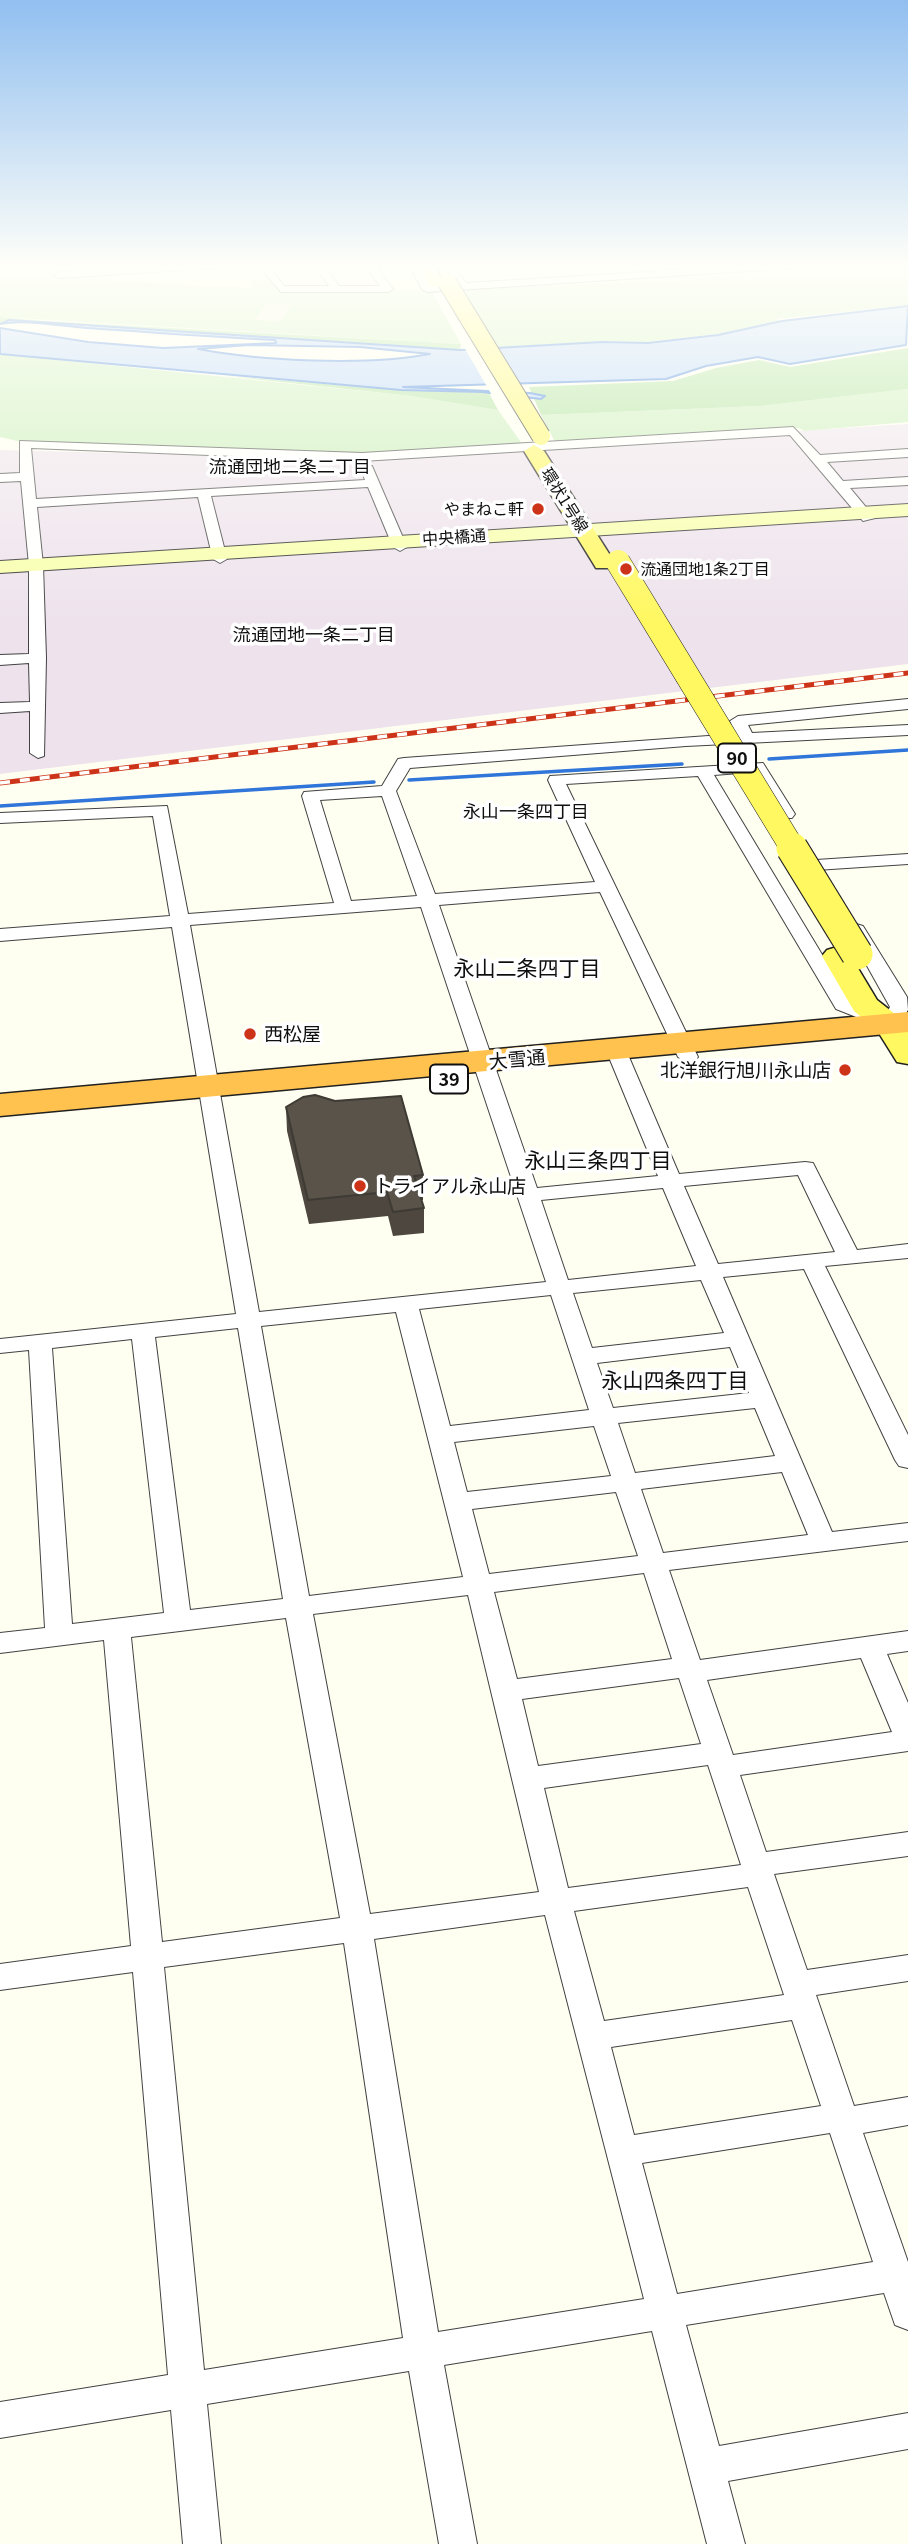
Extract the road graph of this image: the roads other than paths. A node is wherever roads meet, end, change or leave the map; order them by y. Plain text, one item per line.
1 (506, 384) edge
2 (908, 453) edge
3 (362, 457) junction
4 (816, 459) junction
5 (27, 477) junction
6 (0, 478) edge
7 (908, 481) edge
8 (373, 483) junction
9 (839, 485) junction
10 (203, 492) junction
11 (30, 503) junction
12 (908, 510) edge
13 (866, 515) junction
14 (908, 516) edge
15 (592, 532) junction
16 (399, 544) junction
17 (218, 556) junction
18 (0, 567) edge
19 (36, 568) junction
20 (0, 573) edge
21 (38, 658) junction
22 (0, 660) edge
23 (908, 704) edge
24 (39, 706) junction
25 (0, 708) edge
26 (908, 730) edge
27 (746, 738) junction
28 (38, 753) dead end
29 (703, 771) junction
30 (388, 791) junction
31 (0, 818) edge
32 (908, 859) edge
33 (816, 865) junction
34 (608, 886) junction
35 (428, 900) junction
36 (344, 907) junction
37 (182, 920) junction
38 (0, 935) edge
39 (902, 1035) edge
40 (685, 1050) junction
41 (619, 1057) junction
42 (484, 1068) junction
43 (210, 1093) junction
44 (0, 1105) edge
45 (0, 1118) edge
46 (672, 1180) junction
47 (527, 1195) junction
48 (908, 1251) edge
49 (849, 1257) junction
50 (812, 1262) junction
51 (709, 1272) junction
52 (559, 1288) junction
53 (406, 1304) junction
54 (249, 1320) junction
55 (143, 1331) junction
56 (737, 1339) junction
57 (40, 1342) junction
58 (0, 1346) edge
59 (582, 1357) junction
60 (763, 1399) junction
61 (602, 1417) junction
62 (440, 1435) junction
63 (908, 1460) edge
64 (790, 1463) junction
65 (625, 1483) junction
66 (458, 1502) junction
67 (908, 1532) edge
68 (824, 1543) junction
69 (653, 1564) junction
70 (477, 1585) junction
71 (298, 1607) junction
72 (178, 1622) junction
73 (117, 1629) junction
74 (59, 1636) junction
75 (908, 1641) edge
76 (0, 1643) edge
77 (869, 1645) junction
78 (689, 1670) junction
79 (506, 1691) junction
80 (908, 1738) edge
81 (720, 1760) junction
82 (527, 1779) junction
83 (908, 1844) edge
84 (757, 1869) junction
85 (556, 1901) junction
86 (357, 1928) junction
87 (148, 1956) junction
88 (908, 1968) edge
89 (0, 1977) edge
90 (799, 1995) junction
91 (594, 2036) junction
92 (908, 2111) edge
93 (843, 2120) junction
94 (624, 2151) junction
95 (897, 2257) edge
96 (666, 2311) junction
97 (908, 2313) edge
98 (423, 2350) junction
99 (188, 2389) junction
100 (0, 2420) edge
101 (908, 2431) edge
102 (706, 2467) junction
103 (202, 2544) edge
104 (458, 2544) edge
105 (726, 2544) edge

1 - 15 main road, 環状1号線 / 90
2 - 4 street
3 - 4 street
3 - 5 street
3 - 8 street
4 - 9 street
5 - 6 street
5 - 11 street
7 - 9 street
8 - 10 street
8 - 16 street
9 - 13 street
10 - 11 street
10 - 17 street
11 - 19 street
12 - 13 street, 中央橋通
13 - 14 street, 中央橋通
13 - 15 street, 中央橋通
15 - 16 street, 中央橋通
15 - 39 main road, 環状1号線 / 90
16 - 17 street, 中央橋通
17 - 19 street, 中央橋通
18 - 19 street, 中央橋通
19 - 20 street, 中央橋通
19 - 21 street
21 - 22 street
21 - 24 street
23 - 27 street
24 - 25 street
24 - 28 street
26 - 27 street
27 - 30 street
29 - 33 street
29 - 34 street
29 - 39 street
30 - 35 street
30 - 36 street
31 - 37 street
32 - 33 street
33 - 39 street
34 - 35 street
34 - 40 street
35 - 36 street
35 - 42 street
36 - 37 street
37 - 38 street
37 - 43 street
39 - 40 highway, 大雪通 / 39
40 - 41 highway, 大雪通 / 39
41 - 42 highway, 大雪通 / 39
41 - 46 street
42 - 43 highway, 大雪通 / 39
42 - 47 street
43 - 44 highway, 大雪通 / 39
43 - 45 highway, 大雪通 / 39
43 - 54 street
46 - 47 street
46 - 49 street
46 - 51 street
47 - 52 street
48 - 49 street
49 - 50 street
50 - 51 street
50 - 63 street
51 - 52 street
51 - 56 street
52 - 53 street
52 - 59 street
53 - 54 street
53 - 62 street
54 - 55 street
54 - 71 street
55 - 57 street
55 - 72 street
56 - 59 street
56 - 60 street
57 - 58 street
57 - 74 street
59 - 61 street
60 - 61 street
60 - 64 street
61 - 62 street
61 - 65 street
62 - 66 street
64 - 65 street
64 - 68 street
65 - 66 street
65 - 69 street
66 - 70 street
67 - 68 street
68 - 69 street
69 - 70 street
69 - 78 street
70 - 71 street
70 - 79 street
71 - 72 street
71 - 86 street
72 - 73 street
73 - 74 street
73 - 87 street
74 - 76 street
75 - 77 street
77 - 78 street
77 - 80 street
78 - 79 street
78 - 81 street
79 - 82 street
80 - 81 street
81 - 82 street
81 - 84 street
82 - 85 street
83 - 84 street
84 - 85 street
84 - 90 street
85 - 86 street
85 - 91 street
86 - 87 street
86 - 98 street
87 - 89 street
87 - 99 street
88 - 90 street
90 - 91 street
90 - 93 street
91 - 94 street
92 - 93 street
93 - 94 street
93 - 95 street
94 - 96 street
95 - 96 street
95 - 97 street
96 - 98 street
96 - 102 street
98 - 99 street
98 - 104 street
99 - 100 street
99 - 103 street
101 - 102 street
102 - 105 street

